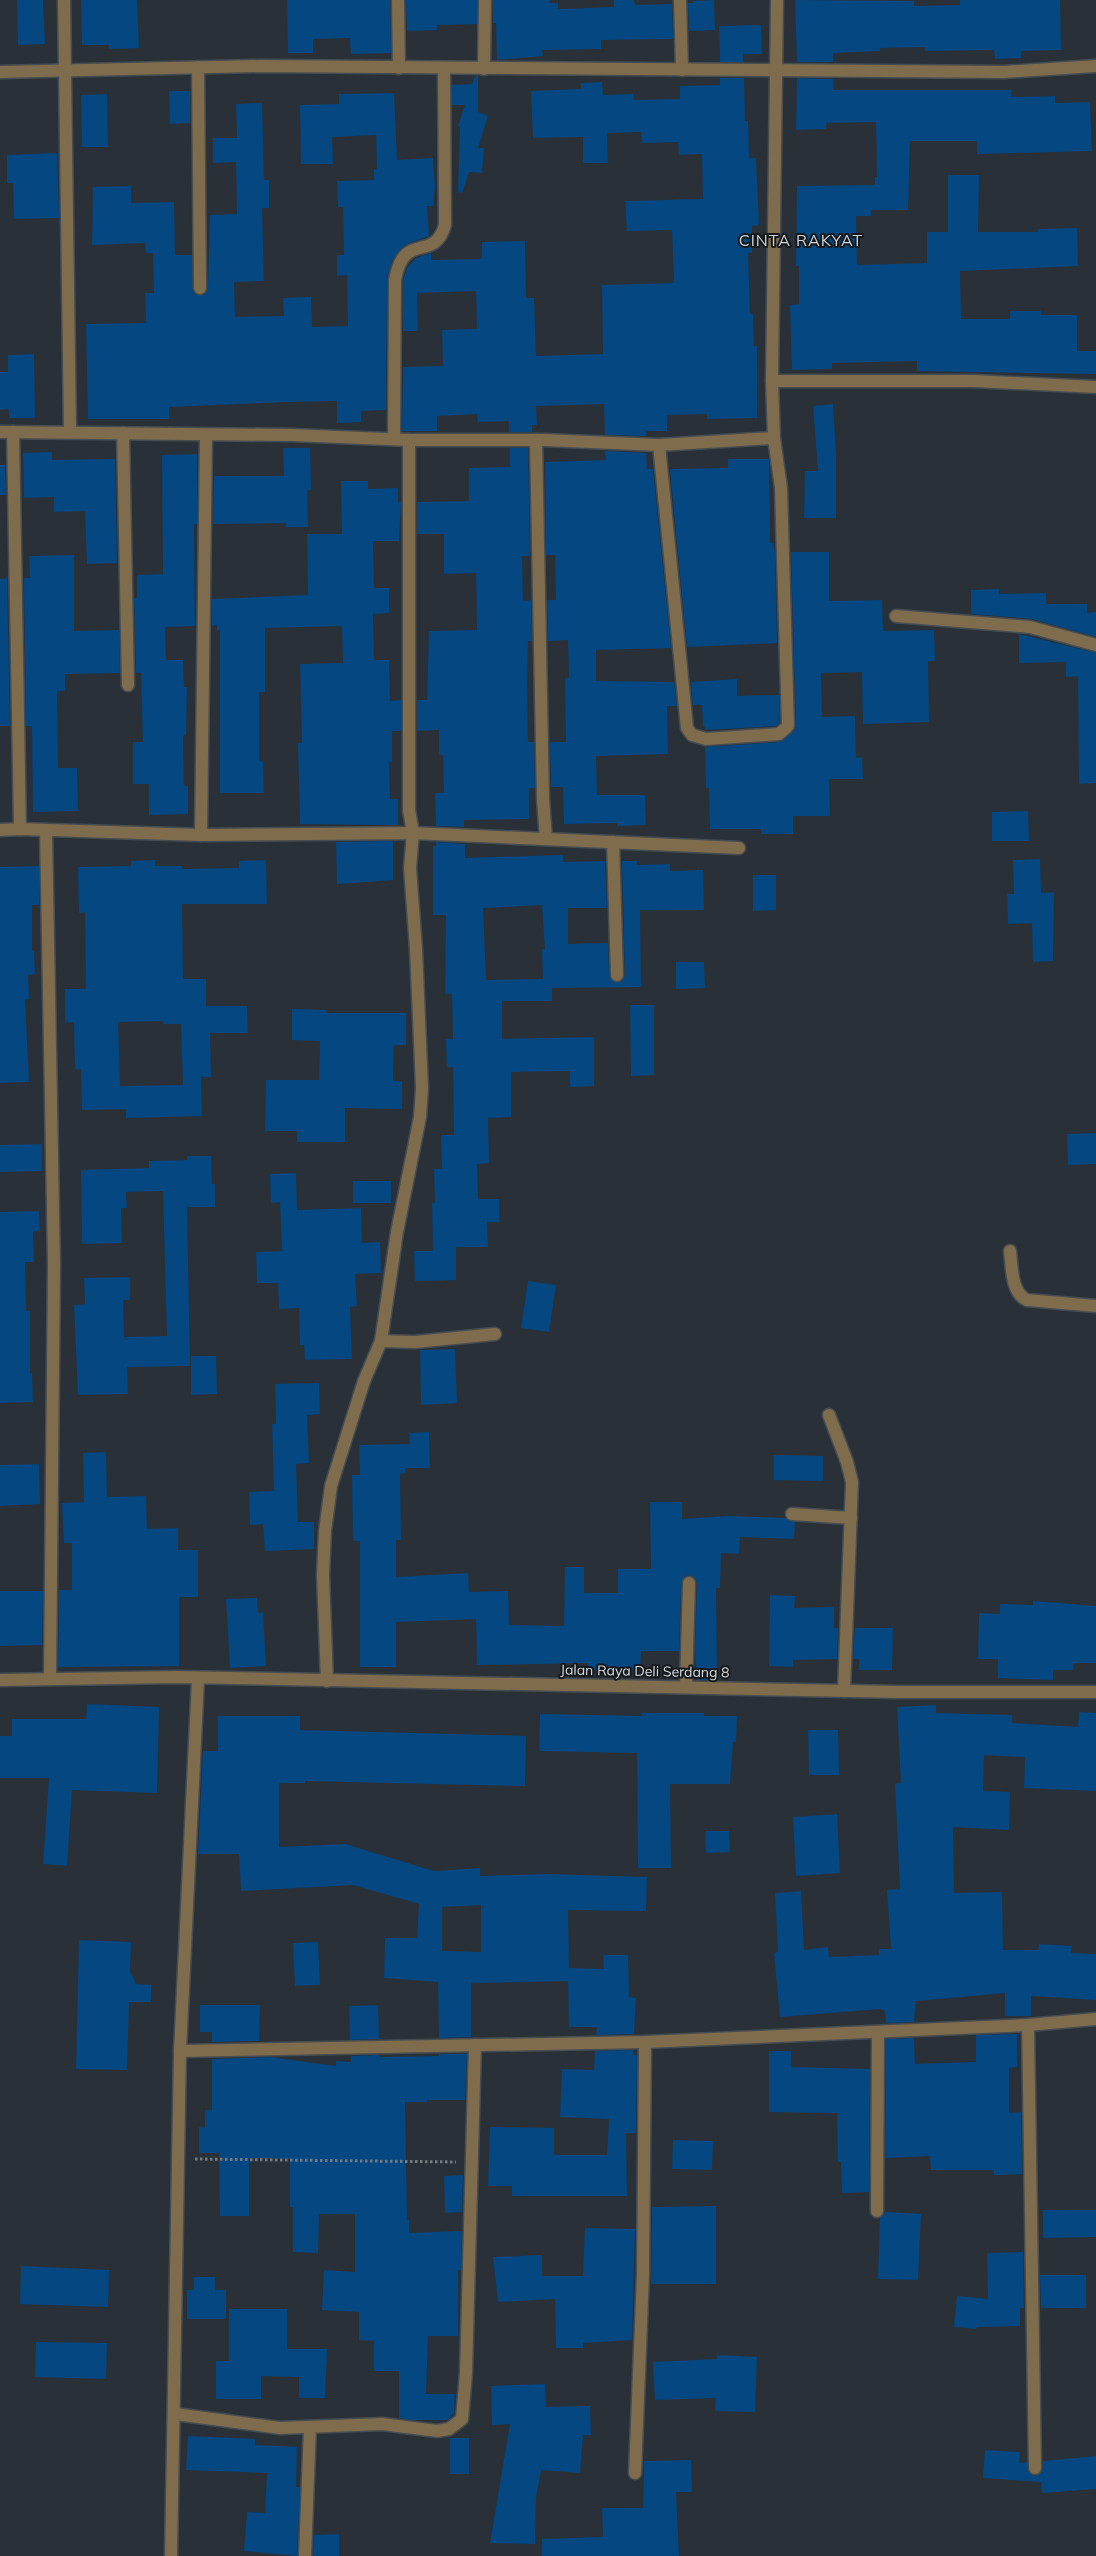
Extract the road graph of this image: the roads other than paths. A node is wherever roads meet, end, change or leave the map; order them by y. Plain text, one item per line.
1 (64, 0) edge
2 (398, 0) edge
3 (485, 0) edge
4 (680, 0) edge
5 (777, 0) edge
6 (1096, 66) edge
7 (198, 68) junction
8 (399, 68) junction
9 (444, 68) junction
10 (484, 69) junction
11 (682, 70) junction
12 (776, 70) junction
13 (66, 71) junction
14 (0, 72) edge
15 (200, 288) dead end
16 (772, 381) junction
17 (1096, 387) edge
18 (70, 431) junction
19 (0, 432) edge
20 (13, 432) junction
21 (123, 433) junction
22 (206, 435) junction
23 (774, 438) junction
24 (394, 439) junction
25 (409, 440) junction
26 (536, 440) junction
27 (660, 445) junction
28 (896, 616) dead end
29 (1096, 645) edge
30 (128, 684) dead end
31 (20, 828) junction
32 (0, 830) edge
33 (46, 830) junction
34 (413, 833) junction
35 (201, 835) junction
36 (546, 839) junction
37 (613, 842) junction
38 (739, 848) dead end
39 (616, 975) dead end
40 (1010, 1251) dead end
41 (1096, 1306) edge
42 (495, 1334) dead end
43 (381, 1341) junction
44 (828, 1415) dead end
45 (792, 1514) dead end
46 (851, 1518) junction
47 (689, 1583) dead end
48 (50, 1679) junction
49 (196, 1679) junction
50 (0, 1680) edge
51 (328, 1681) junction
52 (686, 1687) junction
53 (844, 1691) junction
54 (1096, 1692) edge
55 (1096, 2019) edge
56 (1028, 2025) junction
57 (878, 2032) junction
58 (645, 2042) junction
59 (475, 2045) junction
60 (180, 2051) junction
61 (877, 2211) dead end
62 (175, 2414) junction
63 (310, 2427) junction
64 (1035, 2468) dead end
65 (635, 2473) dead end
66 (171, 2556) edge
67 (305, 2556) edge

1 - 13 street
2 - 8 street
3 - 10 street
4 - 11 street
5 - 12 street
6 - 12 street
7 - 8 street
7 - 13 street
7 - 15 street
8 - 9 street
9 - 10 street
9 - 24 street
10 - 11 street
11 - 12 street
12 - 16 street
13 - 14 street
13 - 18 street
16 - 17 street
16 - 23 street
18 - 20 street
18 - 21 street
19 - 20 street
20 - 31 street
21 - 22 street
21 - 30 street
22 - 24 street
22 - 35 street
23 - 27 street
23 - 27 street
24 - 25 street
25 - 26 street
25 - 34 street
26 - 27 street
26 - 36 street
28 - 29 street
31 - 32 street
31 - 33 street
33 - 35 street
33 - 48 street
34 - 35 street
34 - 36 street
34 - 43 street
36 - 37 street
37 - 38 street
37 - 39 street
40 - 41 street
42 - 43 street
43 - 51 street
44 - 46 street
45 - 46 street
46 - 53 street
47 - 52 street
48 - 49 street, Jalan Raya Deli Serdang 8
48 - 50 street, Jalan Raya Deli Serdang 8
49 - 51 street, Jalan Raya Deli Serdang 8
49 - 60 street
51 - 52 street, Jalan Raya Deli Serdang 8
52 - 53 street, Jalan Raya Deli Serdang 8
53 - 54 street, Jalan Raya Deli Serdang 8
55 - 56 street
56 - 57 street
56 - 64 street
57 - 58 street
57 - 61 street
58 - 59 street
58 - 65 street
59 - 60 street
59 - 63 street
60 - 62 street
62 - 63 street
62 - 66 street
63 - 67 street

